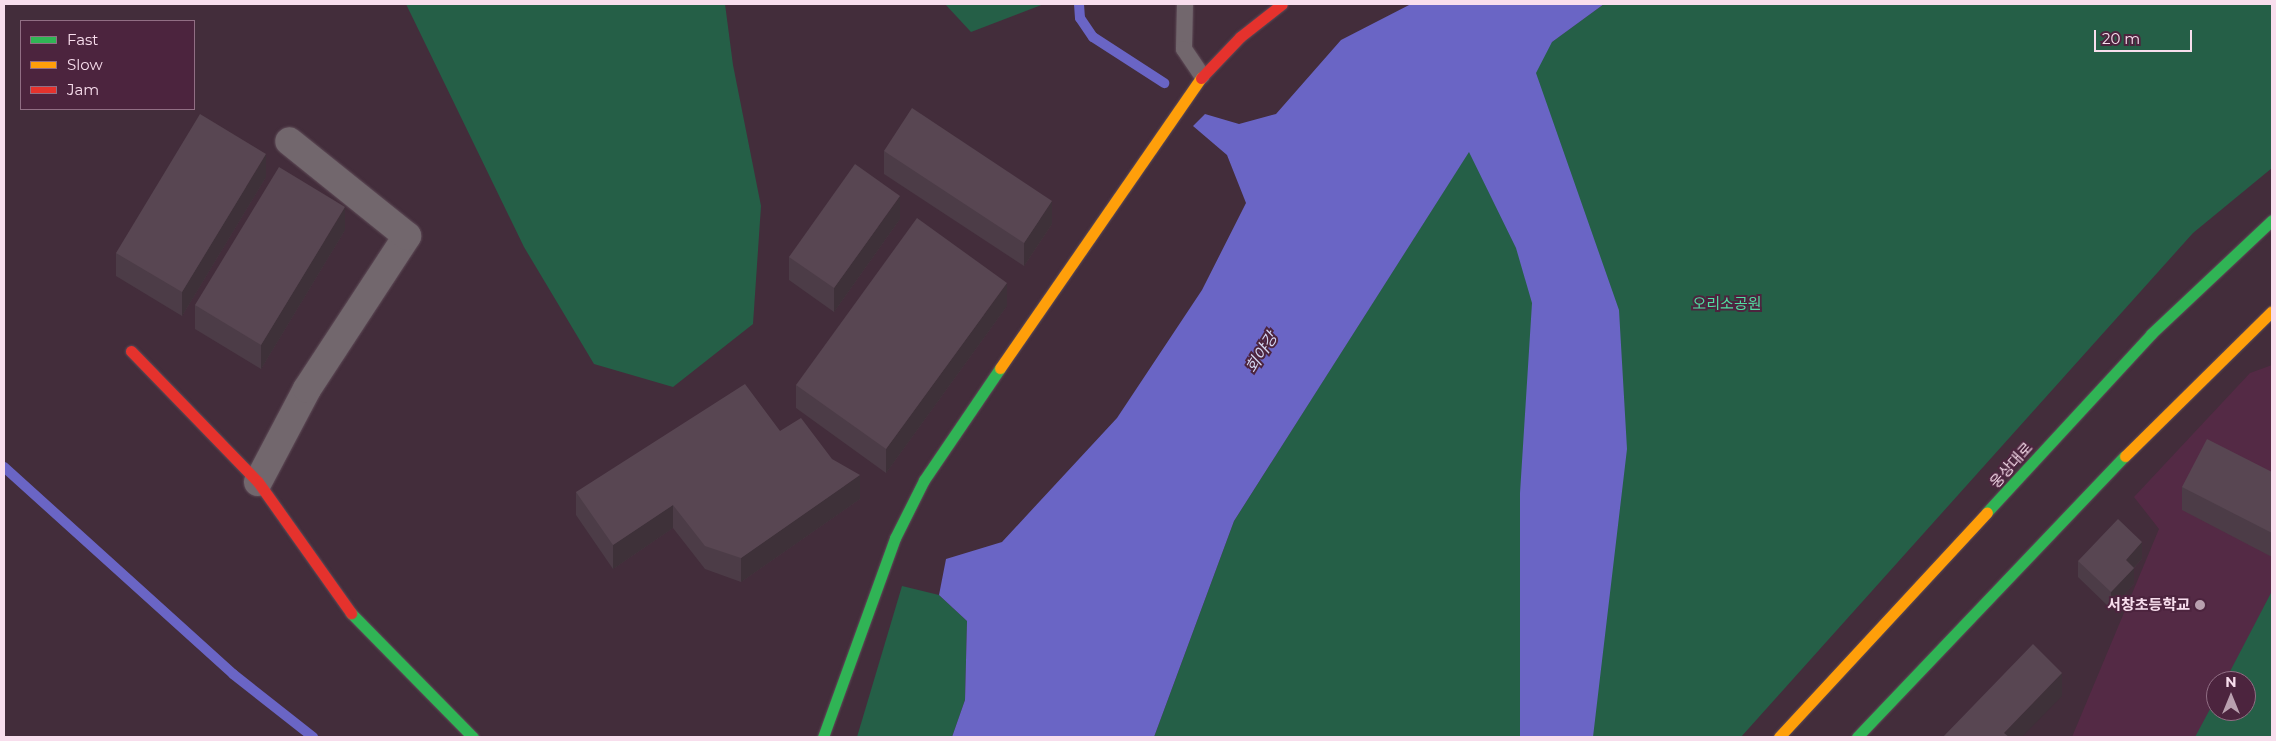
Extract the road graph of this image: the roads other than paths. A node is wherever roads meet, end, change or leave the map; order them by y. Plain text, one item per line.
1 (1185, 4) edge
2 (1282, 4) edge
3 (1202, 76) junction
4 (289, 141) dead end
5 (2272, 220) edge
6 (2272, 311) edge
7 (130, 352) dead end
8 (258, 482) junction
9 (474, 737) edge
10 (823, 737) edge
11 (1779, 737) edge
12 (1858, 737) edge

1 - 3 lane
2 - 3 street
3 - 10 street
4 - 8 street
5 - 11 street, 웅상대로
6 - 12 street
7 - 8 street
8 - 9 street

